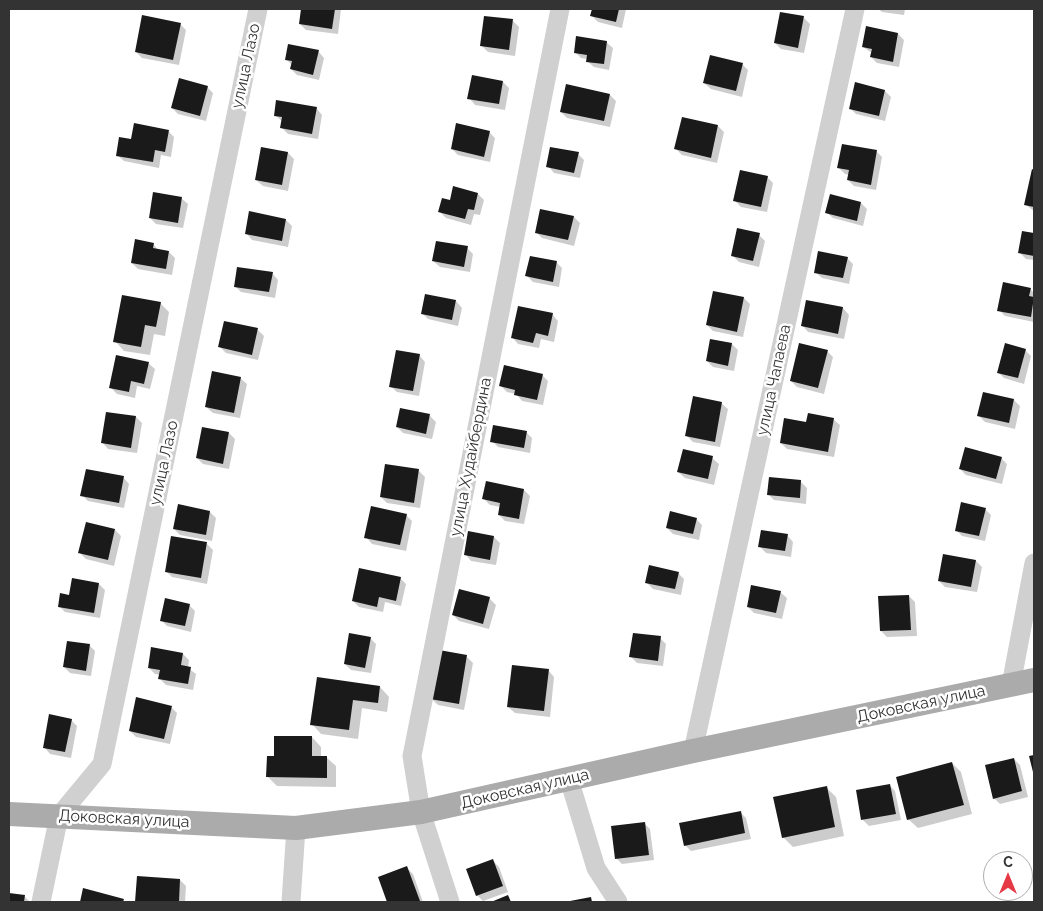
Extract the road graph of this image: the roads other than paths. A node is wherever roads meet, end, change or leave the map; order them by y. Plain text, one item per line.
1 (258, 9) edge
2 (560, 9) edge
3 (855, 9) edge
4 (1034, 563) edge
5 (1034, 680) edge
6 (1011, 685) junction
7 (693, 751) junction
8 (569, 779) junction
9 (421, 812) junction
10 (9, 814) edge
11 (58, 816) junction
12 (296, 828) junction
13 (41, 902) edge
14 (291, 902) edge
15 (450, 902) edge
16 (618, 902) edge

1 - 11 street, улица Лазо
2 - 9 street, улица Худайбердина
3 - 7 street, улица Чапаева
4 - 6 street
5 - 6 main road, Доковская улица
6 - 7 main road, Доковская улица
7 - 8 main road, Доковская улица
8 - 9 main road, Доковская улица
8 - 16 street
9 - 12 main road, Доковская улица
9 - 15 street, улица Худайбердина
10 - 11 main road, Доковская улица
11 - 12 main road, Доковская улица
11 - 13 street, улица Лазо
12 - 14 street

